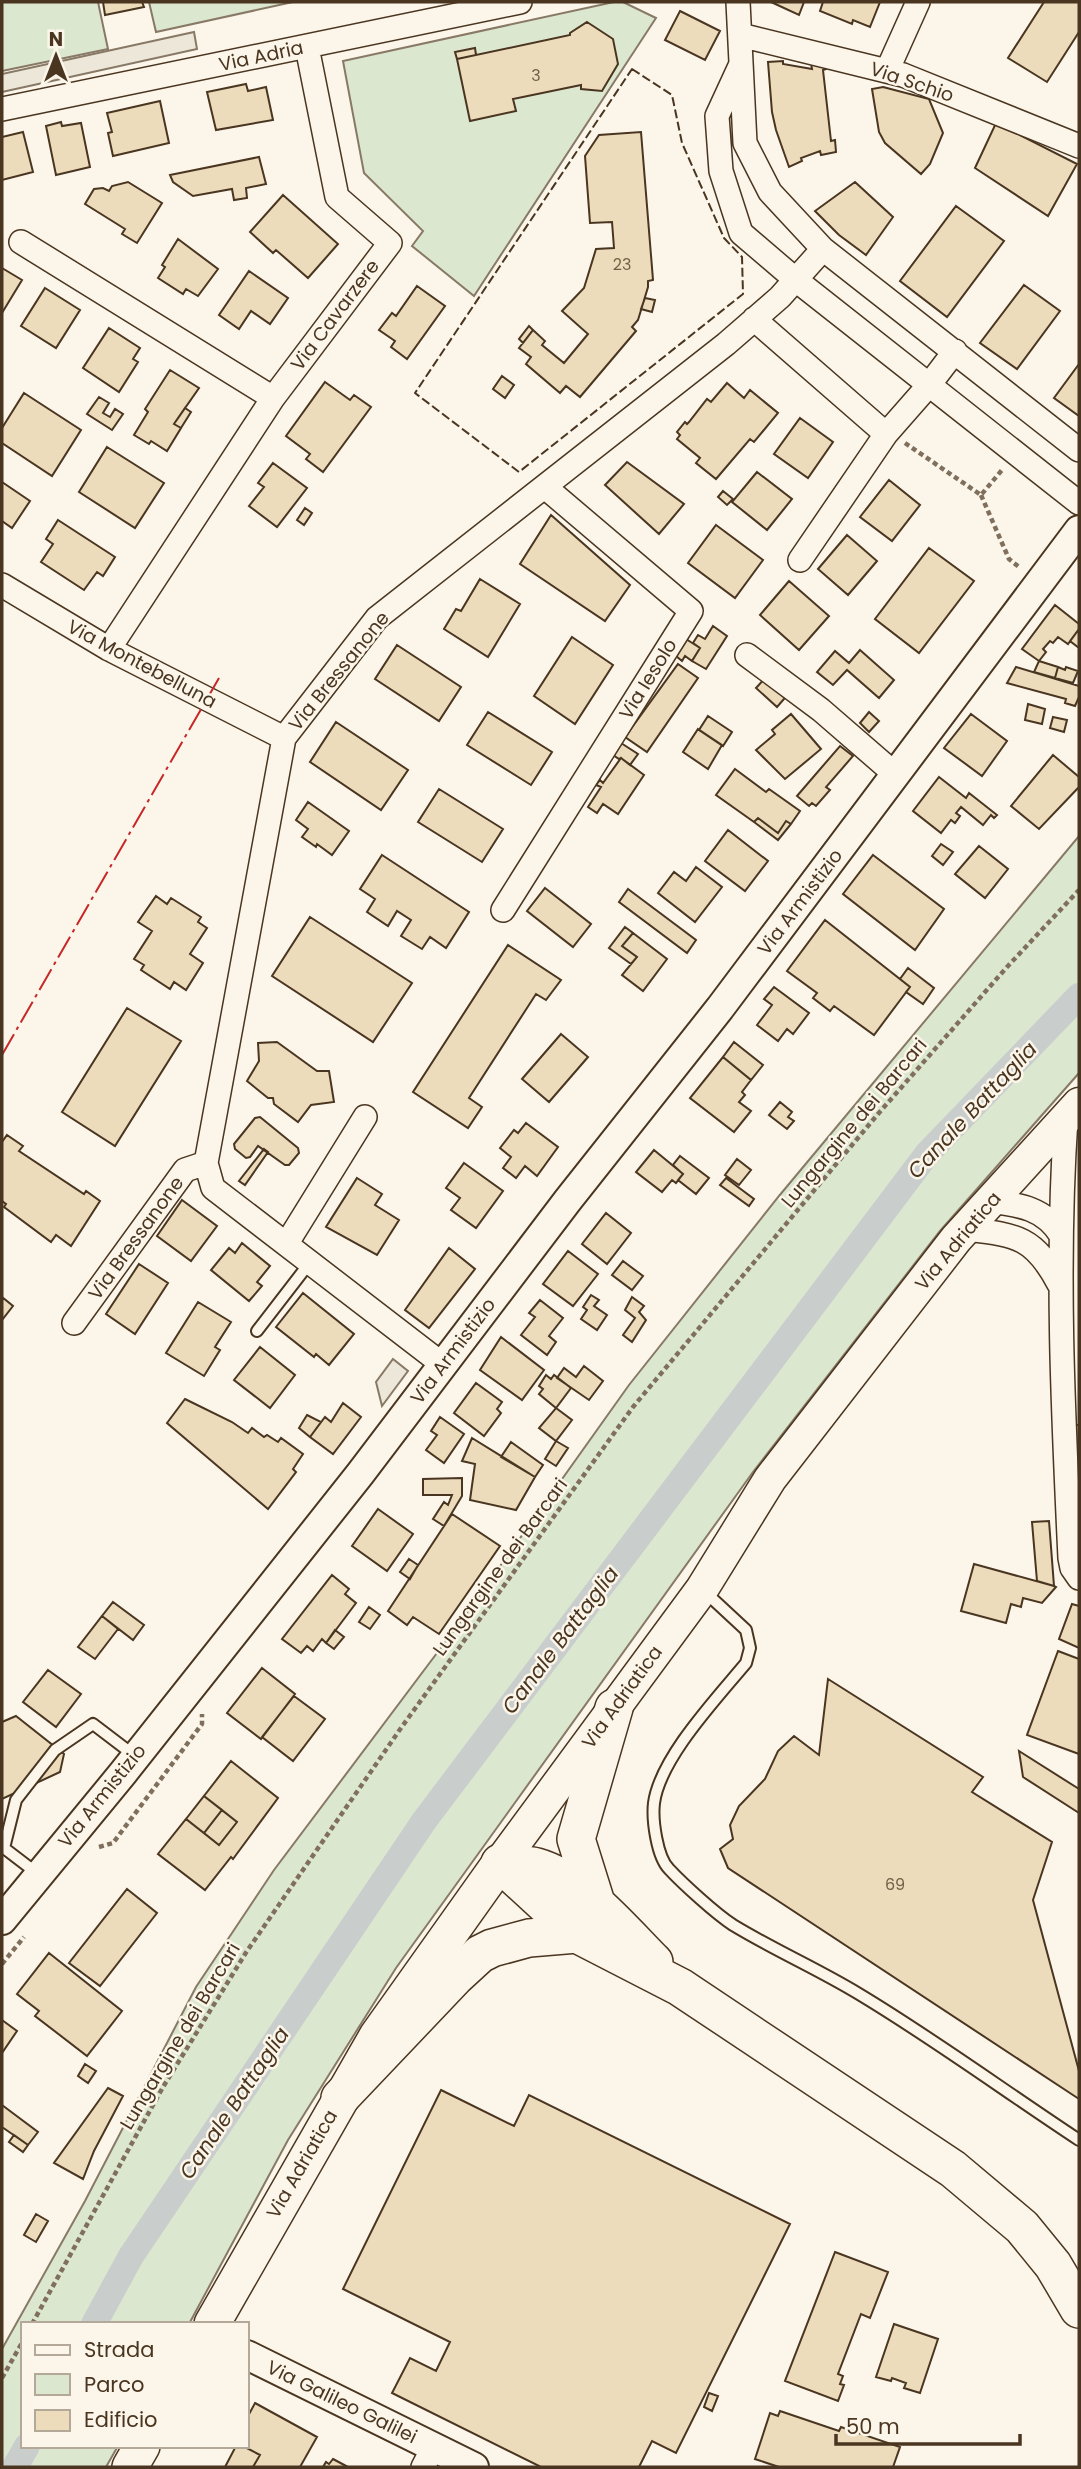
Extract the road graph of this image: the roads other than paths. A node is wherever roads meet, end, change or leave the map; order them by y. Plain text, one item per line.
1 (520, 2) edge
2 (738, 2) edge
3 (918, 2) edge
4 (740, 35) junction
5 (307, 47) junction
6 (741, 64) junction
7 (887, 71) junction
8 (2, 109) edge
9 (1079, 146) edge
10 (21, 242) dead end
11 (823, 249) junction
12 (796, 280) junction
13 (754, 319) junction
14 (955, 351) junction
15 (929, 385) junction
16 (273, 398) junction
17 (895, 438) junction
18 (1079, 450) edge
19 (545, 486) junction
20 (1079, 503) edge
21 (1079, 530) edge
22 (800, 560) dead end
23 (2, 585) edge
24 (109, 649) junction
25 (747, 655) dead end
26 (285, 738) junction
27 (896, 775) junction
28 (503, 910) dead end
29 (1072, 1111) edge
30 (365, 1118) dead end
31 (206, 1163) junction
32 (990, 1201) junction
33 (965, 1229) junction
34 (1061, 1235) junction
35 (287, 1243) junction
36 (311, 1261) junction
37 (1060, 1287) junction
38 (75, 1323) dead end
39 (257, 1331) dead end
40 (442, 1364) junction
41 (1079, 1578) edge
42 (702, 1590) junction
43 (614, 1708) junction
44 (135, 1756) junction
45 (500, 1863) junction
46 (39, 1875) junction
47 (2, 1920) edge
48 (587, 1920) junction
49 (340, 2098) junction
50 (1079, 2140) edge
51 (1079, 2309) edge
52 (213, 2322) edge
53 (248, 2356) edge
54 (141, 2448) edge
55 (428, 2458) edge
56 (130, 2467) edge
57 (474, 2467) edge

1 - 5 street, Via Adria
2 - 4 street
3 - 7 street
4 - 6 street
4 - 7 street, Via Schio
5 - 8 street, Via Adria
5 - 16 street, Via Cavarzere
6 - 11 street
6 - 12 street
7 - 9 street, Via Schio
10 - 16 street
11 - 12 street, Via Bressanone
11 - 14 street
12 - 13 street, Via Bressanone
12 - 15 street
13 - 17 street
13 - 19 street, Via Bressanone
14 - 15 street
14 - 18 street
15 - 17 street
15 - 20 street
16 - 24 street, Via Cavarzere
17 - 22 street
19 - 26 street, Via Bressanone
19 - 28 street, Via Iesolo
21 - 27 street, Via Armistizio
23 - 24 street, Via Montebelluna
24 - 26 street, Via Montebelluna
25 - 27 street
26 - 31 street, Via Bressanone
27 - 40 street, Via Armistizio
29 - 32 main road, Via Adriatica
29 - 34 street
30 - 35 street
31 - 35 street, Via Bressanone
31 - 38 street, Via Bressanone
32 - 33 main road, Via Adriatica
32 - 34 street
33 - 37 street
33 - 42 main road, Via Adriatica
34 - 37 street
35 - 36 street, Via Bressanone
36 - 39 lane
36 - 40 street, Via Bressanone
37 - 41 street
40 - 44 street, Via Armistizio
42 - 43 main road, Via Adriatica
42 - 50 lane
43 - 45 main road, Via Adriatica
43 - 48 highway
44 - 46 street, Via Armistizio
44 - 46 lane
45 - 48 highway
45 - 49 main road, Via Adriatica
46 - 47 street, Via Armistizio
48 - 49 highway
48 - 51 highway
49 - 52 main road, Via Adriatica
53 - 55 street, Via Galileo Galilei
54 - 56 main road
55 - 57 street, Via Galileo Galilei

